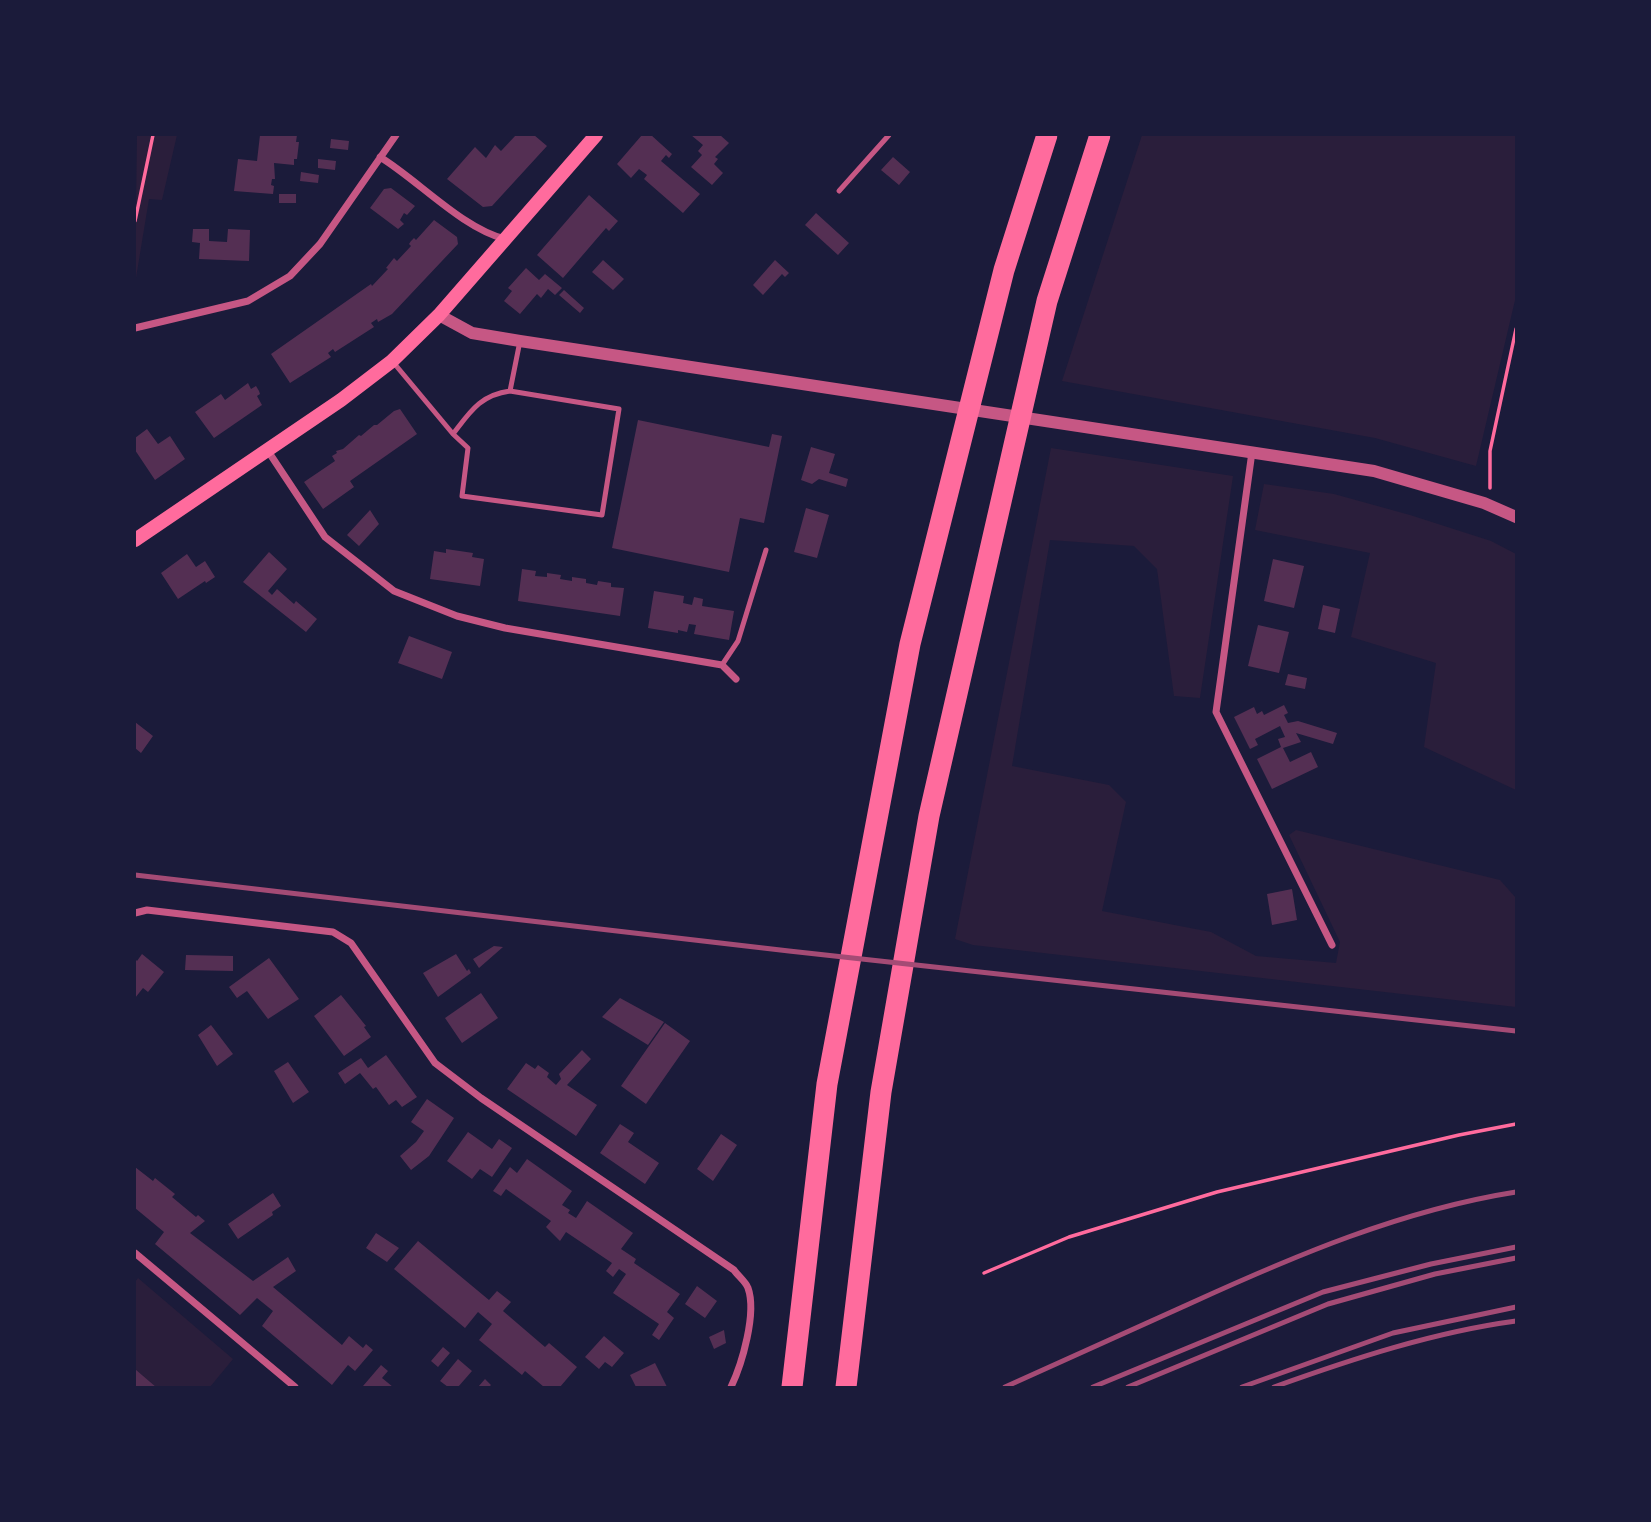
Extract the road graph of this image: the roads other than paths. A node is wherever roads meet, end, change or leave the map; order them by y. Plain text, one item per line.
1 (396, 135) edge
2 (596, 135) edge
3 (889, 135) edge
4 (1047, 135) edge
5 (1100, 135) edge
6 (380, 157) junction
7 (839, 191) dead end
8 (506, 239) junction
9 (439, 315) junction
10 (135, 328) edge
11 (520, 341) junction
12 (392, 361) junction
13 (510, 391) junction
14 (453, 435) junction
15 (267, 450) junction
16 (1252, 452) junction
17 (1516, 517) edge
18 (135, 540) edge
19 (766, 550) dead end
20 (722, 665) junction
21 (736, 679) dead end
22 (135, 913) edge
23 (1332, 945) dead end
24 (135, 1253) edge
25 (295, 1387) edge
26 (731, 1387) edge
27 (792, 1387) edge
28 (846, 1387) edge

1 - 6 street
2 - 8 main road
3 - 7 lane
4 - 27 highway
5 - 28 highway
6 - 8 street
6 - 10 street
8 - 9 main road
9 - 11 street
9 - 12 main road
11 - 13 lane
11 - 16 street
12 - 14 lane
12 - 15 main road
13 - 14 lane
13 - 14 lane
15 - 18 main road
15 - 20 street
16 - 17 street
16 - 23 street
19 - 20 lane
20 - 21 street
22 - 26 street
24 - 25 street

